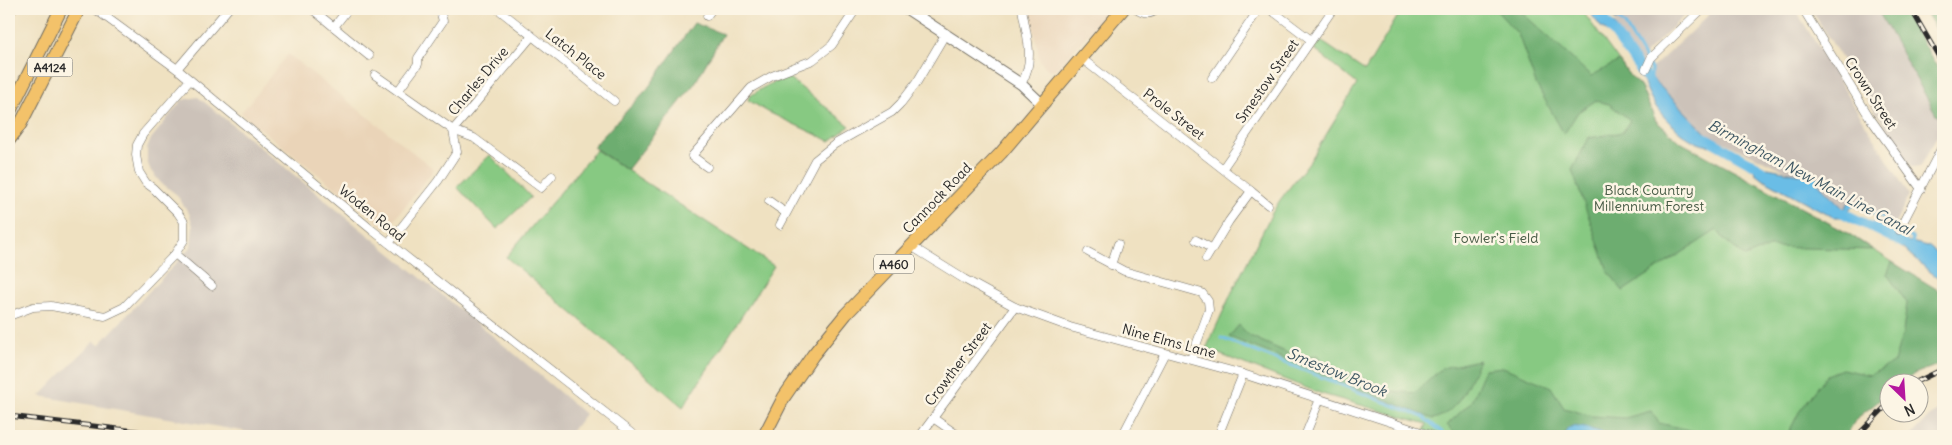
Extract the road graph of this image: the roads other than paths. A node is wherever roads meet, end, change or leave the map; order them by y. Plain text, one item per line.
1 (13, 9) edge
2 (61, 9) edge
3 (79, 9) edge
4 (95, 9) edge
5 (228, 9) edge
6 (312, 9) edge
7 (348, 9) edge
8 (444, 9) edge
9 (498, 9) edge
10 (712, 9) edge
11 (856, 9) edge
12 (907, 9) edge
13 (1022, 9) edge
14 (1123, 9) edge
15 (1136, 9) edge
16 (1157, 9) edge
17 (1259, 9) edge
18 (1270, 9) edge
19 (1333, 9) edge
20 (1702, 9) edge
21 (1804, 9) edge
22 (9, 12) edge
23 (707, 16) dead end
24 (334, 26) junction
25 (946, 33) junction
26 (532, 36) junction
27 (1311, 40) junction
28 (369, 56) dead end
29 (1081, 58) junction
30 (177, 69) junction
31 (1646, 70) dead end
32 (376, 75) dead end
33 (1212, 78) dead end
34 (190, 80) junction
35 (1022, 84) junction
36 (398, 91) junction
37 (614, 101) dead end
38 (1042, 104) junction
39 (9, 112) edge
40 (454, 130) junction
41 (9, 140) edge
42 (1943, 145) edge
43 (707, 167) dead end
44 (1222, 168) junction
45 (552, 176) dead end
46 (1921, 189) junction
47 (1251, 191) junction
48 (769, 201) dead end
49 (1268, 205) dead end
50 (786, 213) junction
51 (780, 225) dead end
52 (1899, 230) dead end
53 (1196, 240) dead end
54 (389, 243) junction
55 (1118, 244) dead end
56 (911, 246) junction
57 (1212, 248) junction
58 (1088, 252) dead end
59 (175, 254) junction
60 (1206, 259) dead end
61 (1111, 265) junction
62 (212, 286) dead end
63 (1015, 307) junction
64 (9, 316) edge
65 (1164, 354) junction
66 (1191, 359) junction
67 (1243, 374) junction
68 (1320, 399) junction
69 (934, 418) junction
70 (1430, 435) dead end
71 (635, 436) edge
72 (764, 436) edge
73 (920, 436) edge
74 (959, 436) edge
75 (1122, 436) edge
76 (1218, 436) edge
77 (1306, 436) edge

1 - 22 street
2 - 39 main road, A4124
3 - 41 main road, A4124
4 - 30 street, Woden Road
5 - 30 street
6 - 24 street
7 - 24 street
8 - 36 street
9 - 26 street, Latch Place
10 - 23 street
11 - 43 street
12 - 25 street
13 - 35 street
14 - 29 main road, Cannock Road / A460
15 - 16 street
17 - 33 street
18 - 27 street
19 - 27 street, Smestow Street
20 - 31 street
21 - 46 street, Crown Street
24 - 28 street
25 - 35 street
25 - 50 street
26 - 37 street, Latch Place
26 - 40 street, Charles Drive
27 - 44 street, Smestow Street
29 - 38 main road, Cannock Road / A460
29 - 44 street, Prole Street
30 - 34 street, Woden Road
32 - 36 street
34 - 54 street, Woden Road
34 - 59 street
35 - 38 street
36 - 40 street
38 - 56 main road, Cannock Road / A460
40 - 45 street
40 - 54 street, Charles Drive
42 - 46 street
44 - 47 street, Prole Street
46 - 52 street
47 - 49 street, Prole Street
47 - 57 street
48 - 50 street
50 - 51 street
53 - 57 street
54 - 71 street, Woden Road
55 - 61 street
56 - 63 street, Nine Elms Lane
56 - 72 main road, Cannock Road / A460
57 - 60 street
58 - 61 street
59 - 62 street
59 - 64 street
61 - 66 street
63 - 65 street, Nine Elms Lane
63 - 69 street, Crowther Street
65 - 66 street, Nine Elms Lane
65 - 75 street
66 - 67 street, Nine Elms Lane
67 - 68 street, Nine Elms Lane
67 - 76 street
68 - 70 street, Nine Elms Lane
68 - 77 street
69 - 73 street, Crowther Street
69 - 74 street

